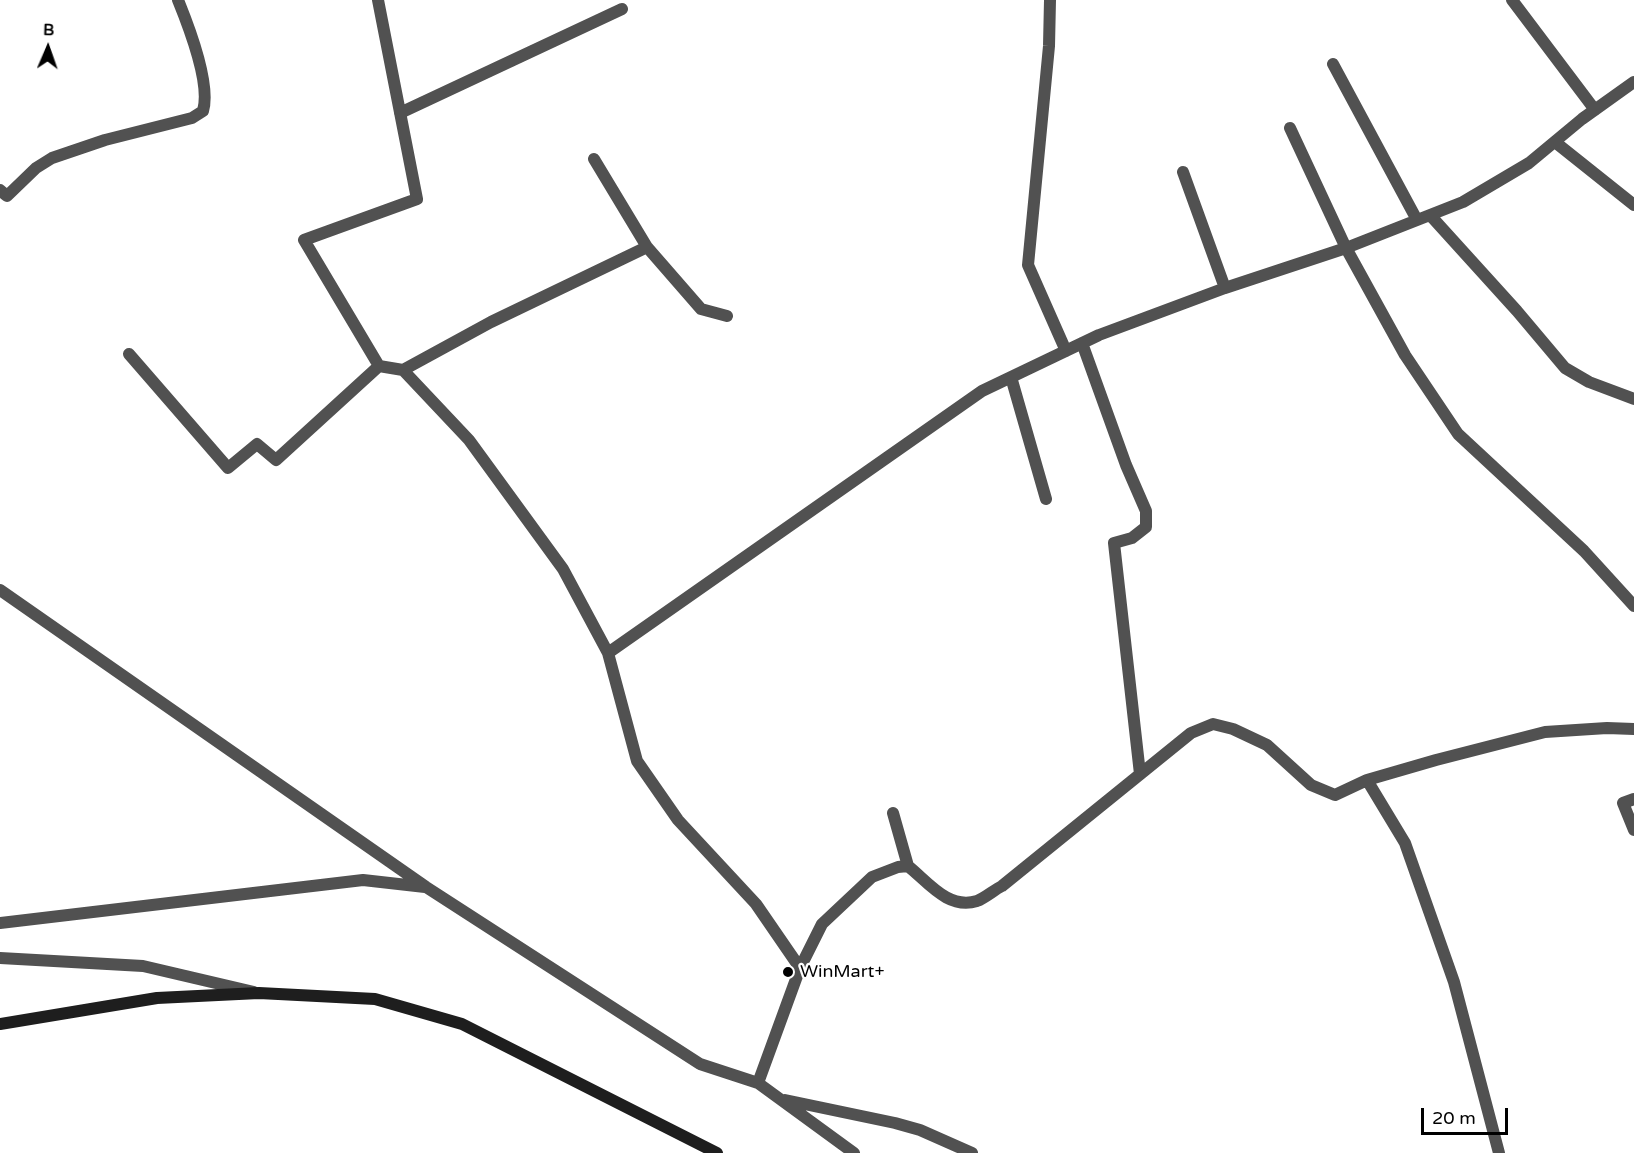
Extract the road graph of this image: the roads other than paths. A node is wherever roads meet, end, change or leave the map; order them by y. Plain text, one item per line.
1 (178, 0) edge
2 (378, 0) edge
3 (1050, 0) edge
4 (1512, 0) edge
5 (622, 9) dead end
6 (1333, 64) dead end
7 (1634, 82) edge
8 (1595, 110) junction
9 (400, 112) junction
10 (1290, 128) dead end
11 (1555, 142) junction
12 (594, 159) dead end
13 (1183, 172) dead end
14 (0, 190) edge
15 (1634, 205) edge
16 (1430, 215) junction
17 (1417, 220) junction
18 (648, 247) junction
19 (1346, 248) junction
20 (1225, 288) junction
21 (727, 316) dead end
22 (1082, 343) junction
23 (1066, 351) junction
24 (129, 354) dead end
25 (379, 366) junction
26 (403, 370) junction
27 (1011, 377) junction
28 (1634, 399) edge
29 (1046, 499) dead end
30 (0, 590) edge
31 (1634, 606) edge
32 (608, 653) junction
33 (1634, 729) edge
34 (1140, 774) junction
35 (1367, 780) junction
36 (1634, 799) edge
37 (893, 813) dead end
38 (1634, 830) edge
39 (908, 866) junction
40 (426, 887) junction
41 (0, 923) edge
42 (0, 958) edge
43 (801, 968) junction
44 (259, 993) junction
45 (0, 1024) edge
46 (758, 1083) junction
47 (780, 1100) junction
48 (717, 1153) edge
49 (854, 1153) edge
50 (972, 1153) edge
51 (1499, 1153) edge

1 - 14 street
2 - 9 street
3 - 23 street
4 - 8 street
5 - 9 street
6 - 17 street
7 - 8 street
8 - 11 street
9 - 25 street
10 - 19 street
11 - 15 street
11 - 16 street
12 - 18 street
13 - 20 street
16 - 17 street
16 - 28 street
17 - 19 street
18 - 21 street
18 - 26 street
19 - 20 street
19 - 31 street
20 - 22 street
22 - 23 street
22 - 34 street
23 - 27 street
24 - 25 street
25 - 26 street
26 - 32 street
27 - 29 street
27 - 32 street
30 - 40 street
32 - 43 street
33 - 35 street
34 - 35 street
34 - 39 street
35 - 51 street
36 - 38 street
37 - 39 street
39 - 43 street
40 - 41 street
40 - 46 street
42 - 44 street
43 - 46 street
44 - 45 street
44 - 48 street
46 - 47 street
47 - 49 street
47 - 50 street

